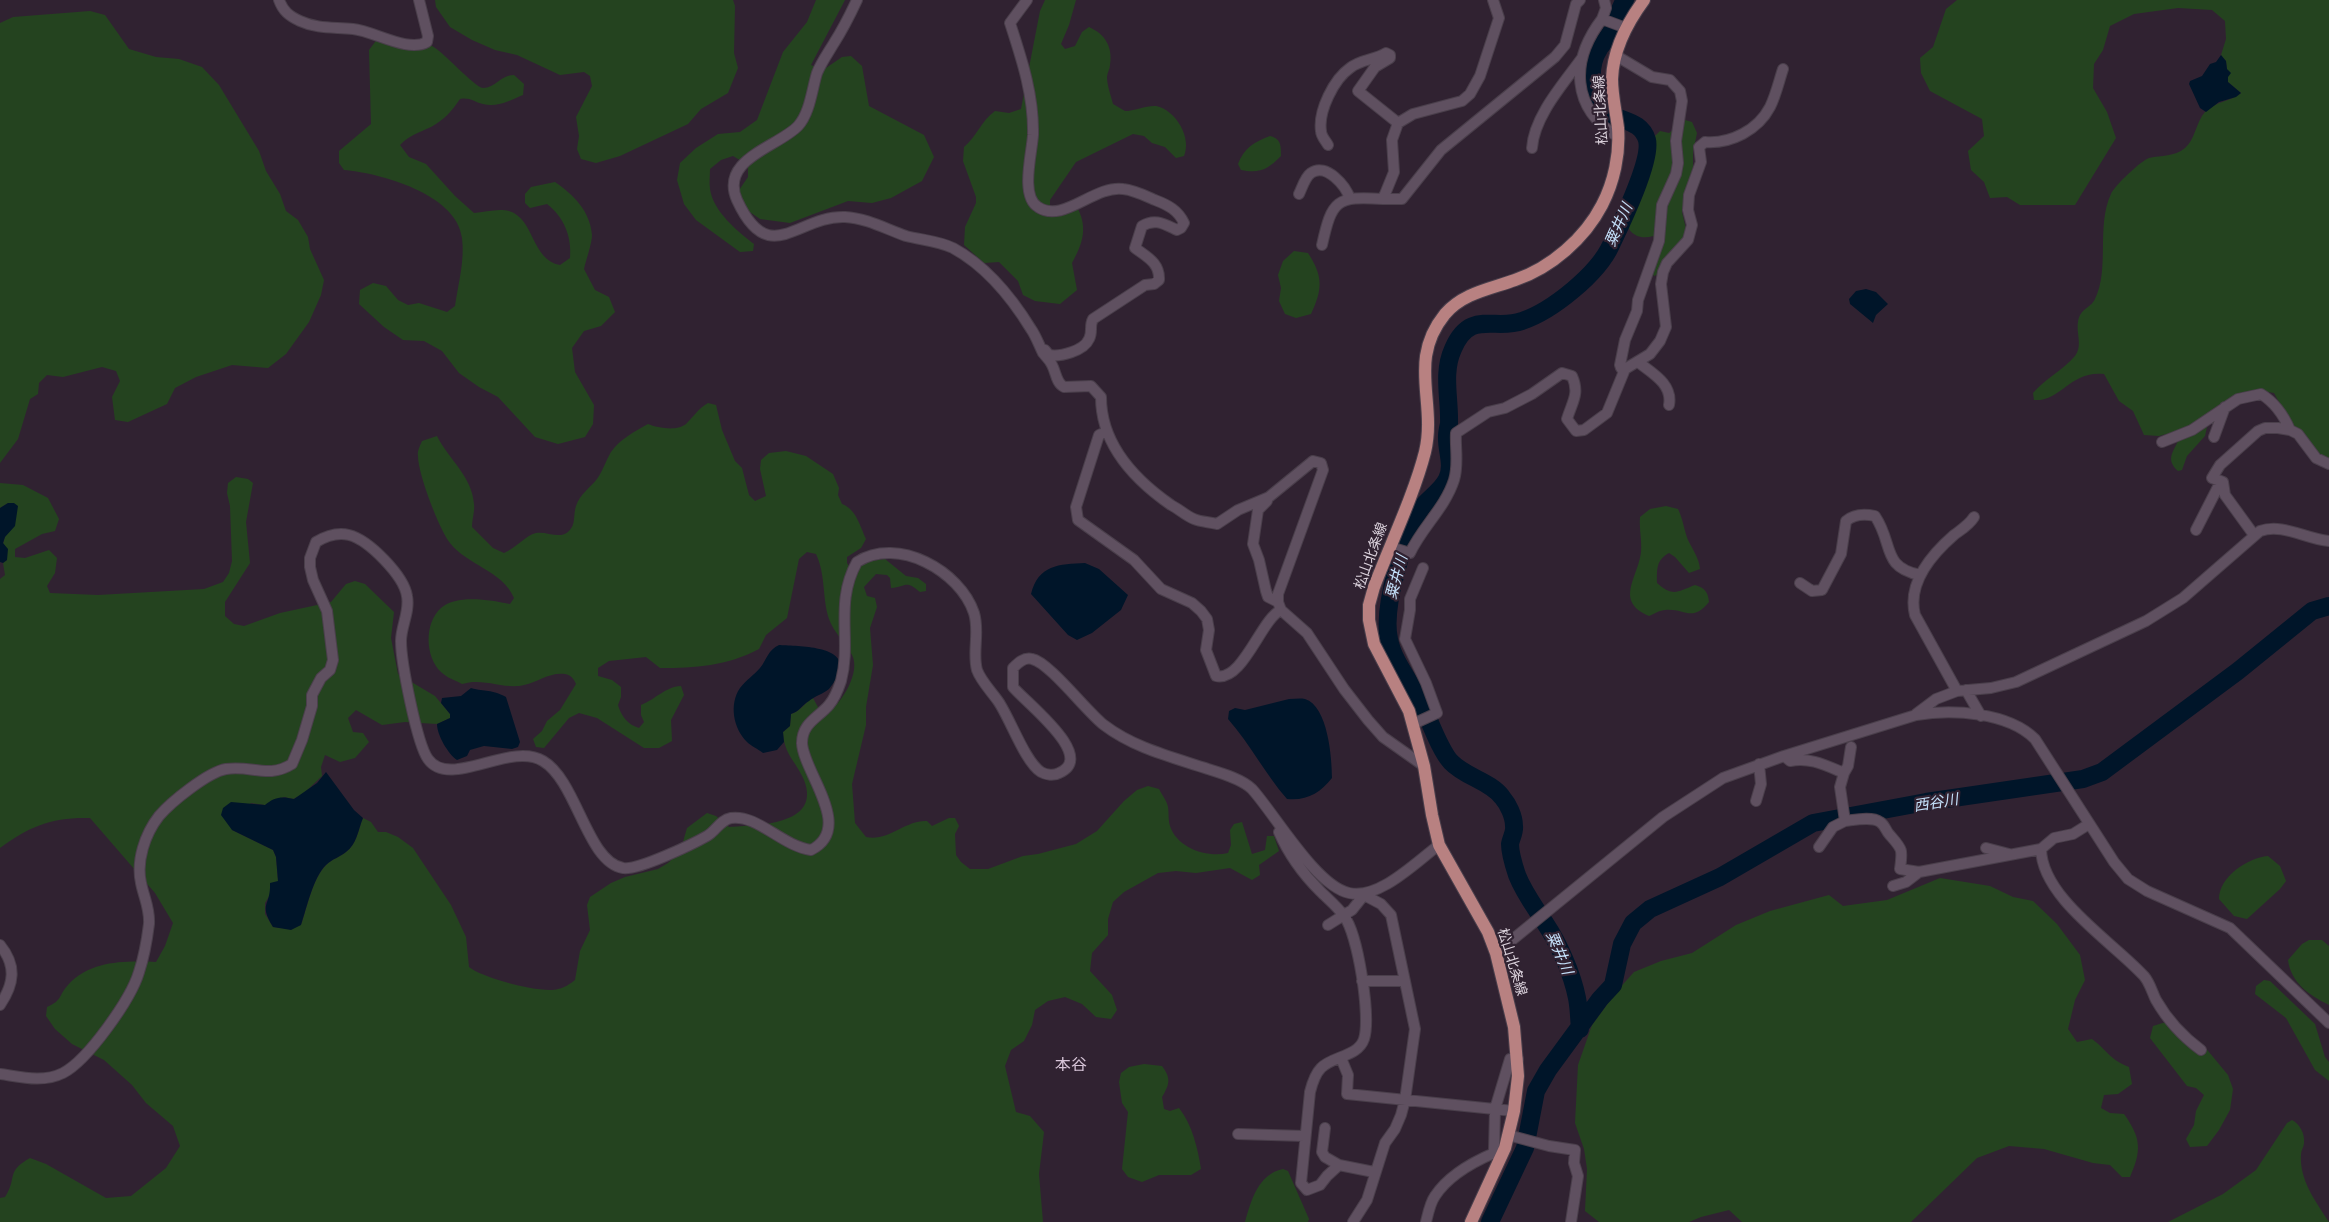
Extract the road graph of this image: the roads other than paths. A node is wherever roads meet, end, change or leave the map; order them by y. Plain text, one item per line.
1 (279, 0) edge
2 (419, 0) edge
3 (857, 0) edge
4 (1026, 0) edge
5 (1493, 0) edge
6 (1580, 0) edge
7 (1604, 0) edge
8 (1644, 0) edge
9 (1603, 20) junction
10 (1622, 27) junction
11 (1615, 55) junction
12 (1582, 58) junction
13 (1783, 70) dead end
14 (1398, 123) junction
15 (1618, 134) junction
16 (1328, 144) dead end
17 (1532, 148) dead end
18 (1299, 194) dead end
19 (1350, 199) junction
20 (1383, 200) junction
21 (1322, 245) dead end
22 (1039, 344) junction
23 (1638, 362) junction
24 (1625, 369) junction
25 (1101, 397) junction
26 (1669, 405) dead end
27 (2225, 407) junction
28 (2290, 430) junction
29 (1101, 434) junction
30 (2214, 437) dead end
31 (2162, 442) dead end
32 (1120, 456) junction
33 (2329, 464) edge
34 (2220, 481) junction
35 (1269, 497) junction
36 (1974, 517) dead end
37 (2196, 530) dead end
38 (2254, 535) junction
39 (2329, 541) edge
40 (1398, 550) junction
41 (1423, 568) dead end
42 (1920, 575) junction
43 (1800, 583) dead end
44 (1280, 606) junction
45 (1962, 690) junction
46 (1916, 715) junction
47 (1981, 716) junction
48 (1418, 722) junction
49 (1851, 747) dead end
50 (1784, 756) junction
51 (1759, 764) junction
52 (1424, 766) junction
53 (1844, 772) junction
54 (1756, 801) dead end
55 (1844, 817) junction
56 (1277, 824) junction
57 (2089, 824) junction
58 (1439, 845) junction
59 (1819, 847) dead end
60 (1986, 848) dead end
61 (2041, 850) junction
62 (2010, 854) junction
63 (1307, 859) junction
64 (1299, 868) junction
65 (1919, 872) junction
66 (1893, 886) dead end
67 (1364, 895) junction
68 (1344, 916) junction
69 (1328, 925) dead end
70 (0, 945) edge
71 (1496, 953) junction
72 (1362, 981) junction
73 (1404, 981) junction
74 (0, 1005) edge
75 (2329, 1023) edge
76 (2201, 1050) dead end
77 (1341, 1058) junction
78 (1518, 1059) junction
79 (0, 1074) edge
80 (1405, 1100) junction
81 (1495, 1109) junction
82 (1514, 1111) junction
83 (1324, 1128) dead end
84 (1238, 1134) dead end
85 (1304, 1136) junction
86 (1512, 1136) junction
87 (1498, 1155) junction
88 (1340, 1166) junction
89 (1374, 1172) junction
90 (1354, 1222) edge
91 (1426, 1222) edge
92 (1470, 1222) edge
93 (1571, 1222) edge

1 - 2 street
3 - 22 street
4 - 22 street
5 - 14 street
6 - 20 street
7 - 9 street
8 - 10 main road, 松山北条線
9 - 10 street
9 - 12 street
10 - 11 main road, 松山北条線
11 - 15 main road, 松山北条線
11 - 24 street
12 - 15 street
12 - 17 street
13 - 23 street
14 - 16 street
14 - 20 street
15 - 40 main road, 松山北条線
18 - 19 street
19 - 20 street
19 - 21 street
22 - 25 street
23 - 24 street
23 - 26 street
24 - 40 street
25 - 29 street
25 - 32 street
27 - 28 street
27 - 30 street
27 - 31 street
28 - 33 street
28 - 34 street
29 - 32 street
29 - 44 street
32 - 35 street
34 - 37 street
34 - 38 street
35 - 44 street
35 - 44 street
36 - 42 street
38 - 39 street
38 - 45 street
40 - 48 main road, 松山北条線
41 - 48 street
42 - 43 street
42 - 45 street
44 - 52 street
45 - 46 street
45 - 47 street
46 - 47 street
46 - 50 street
47 - 57 street
48 - 52 main road, 松山北条線
49 - 53 street
50 - 51 street
50 - 53 street
51 - 54 street
51 - 71 street
52 - 58 main road, 松山北条線
53 - 55 street
55 - 59 street
55 - 65 street
56 - 63 street
56 - 64 street
56 - 79 street
57 - 61 street
57 - 75 street
58 - 67 street
58 - 71 main road, 松山北条線
60 - 62 street
61 - 62 street
61 - 76 street
62 - 65 street
63 - 64 street
63 - 67 street
64 - 68 street
65 - 66 street
67 - 68 street
67 - 73 street
68 - 69 street
68 - 72 street
70 - 74 street
71 - 78 main road, 松山北条線
72 - 73 street
72 - 77 street
73 - 80 street
77 - 80 street
77 - 85 street
78 - 81 street
78 - 82 main road, 松山北条線
80 - 81 street
80 - 89 street
81 - 82 street
81 - 87 street
82 - 86 main road, 松山北条線
83 - 88 street
84 - 85 street
85 - 88 street
86 - 87 main road, 松山北条線
86 - 93 street
87 - 91 street
87 - 92 main road, 松山北条線
88 - 89 street
89 - 90 street

